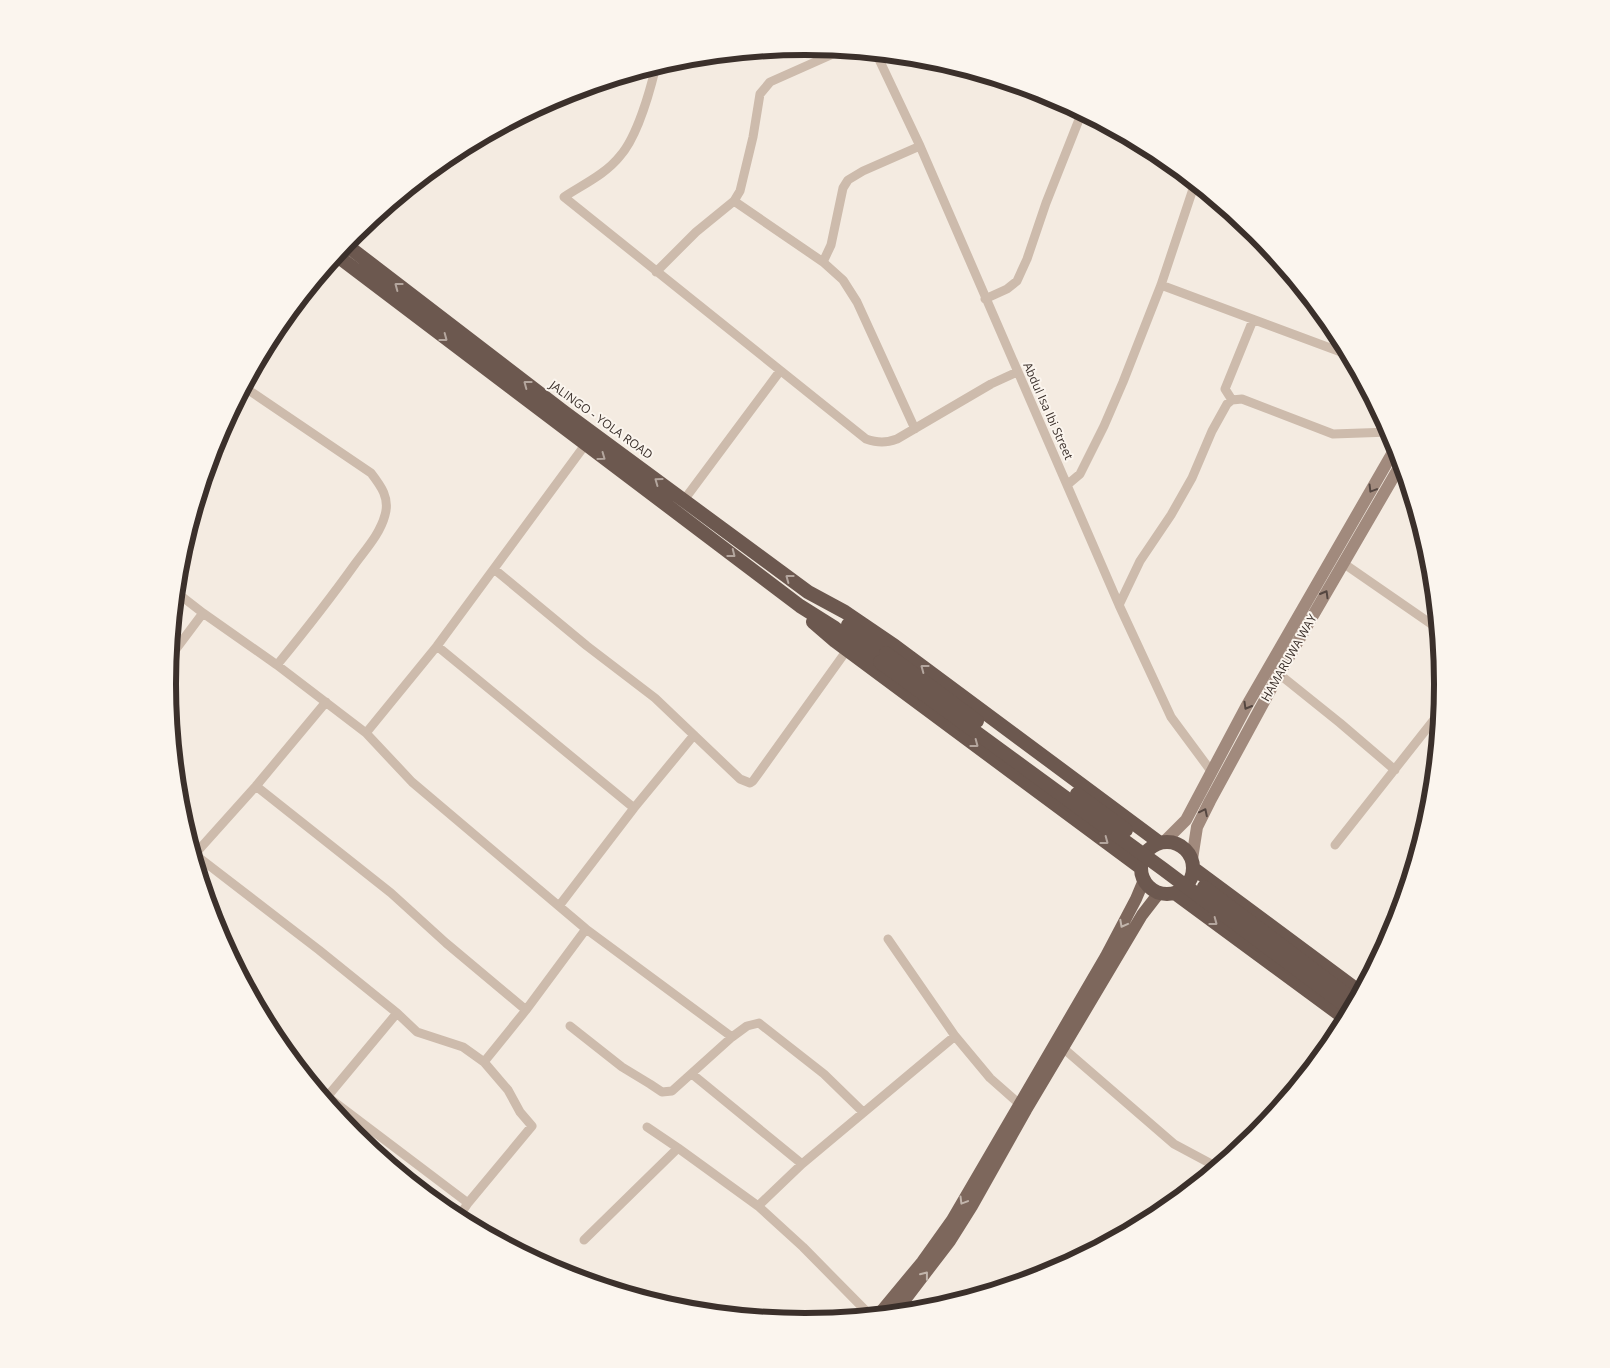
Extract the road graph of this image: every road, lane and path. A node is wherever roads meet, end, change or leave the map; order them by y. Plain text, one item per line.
1 (829, 56) edge
2 (879, 59) edge
3 (654, 73) edge
4 (1079, 118) edge
5 (920, 146) junction
6 (1193, 189) edge
7 (734, 201) junction
8 (351, 249) edge
9 (341, 259) edge
10 (823, 262) junction
11 (656, 272) junction
12 (1161, 285) junction
13 (986, 299) junction
14 (1253, 320) junction
15 (1338, 351) edge
16 (780, 371) junction
17 (1018, 372) junction
18 (249, 390) edge
19 (1232, 400) junction
20 (915, 429) junction
21 (1381, 432) edge
22 (585, 445) junction
23 (1391, 456) edge
24 (1397, 471) edge
25 (1066, 485) junction
26 (684, 500) junction
27 (1343, 562) junction
28 (494, 570) junction
29 (808, 592) junction
30 (182, 597) edge
31 (1118, 605) junction
32 (800, 606) junction
33 (203, 613) junction
34 (1431, 624) edge
35 (437, 646) junction
36 (177, 648) edge
37 (847, 650) junction
38 (883, 657) junction
39 (277, 665) junction
40 (1279, 674) junction
41 (326, 702) junction
42 (1433, 721) edge
43 (366, 733) junction
44 (694, 734) junction
45 (1395, 770) junction
46 (1211, 771) junction
47 (256, 786) junction
48 (634, 808) junction
49 (1162, 842) junction
50 (1335, 845) dead end
51 (198, 850) edge
52 (201, 859) edge
53 (1193, 864) junction
54 (1142, 874) junction
55 (1159, 893) junction
56 (1175, 893) junction
57 (559, 906) junction
58 (586, 929) junction
59 (888, 939) dead end
60 (1355, 988) edge
61 (1351, 998) edge
62 (1346, 1006) edge
63 (526, 1010) junction
64 (396, 1013) junction
65 (1340, 1015) edge
66 (570, 1026) dead end
67 (955, 1036) junction
68 (732, 1037) junction
69 (1063, 1048) junction
70 (484, 1062) junction
71 (692, 1074) junction
72 (329, 1095) edge
73 (338, 1105) edge
74 (1022, 1107) junction
75 (862, 1112) junction
76 (647, 1128) dead end
77 (678, 1148) junction
78 (802, 1164) junction
79 (1211, 1164) edge
80 (468, 1203) junction
81 (758, 1206) junction
82 (463, 1211) edge
83 (584, 1240) dead end
84 (901, 1306) edge
85 (884, 1308) edge
86 (865, 1310) edge

1 - 7 street
2 - 5 street, Abdul Isa Ibi Street
3 - 11 street
4 - 13 street
5 - 10 street
5 - 13 street, Abdul Isa Ibi Street
6 - 12 street
7 - 10 street
7 - 11 street
26 -> 8 highway, JALINGO - YOLA ROAD
9 -> 22 highway
10 - 20 street
11 - 16 street
12 - 14 street
12 - 25 street
13 - 17 street, Abdul Isa Ibi Street
14 - 15 street
14 - 19 street
16 - 20 street
16 - 26 street
17 - 20 street
17 - 25 street, Abdul Isa Ibi Street
18 - 39 street
19 - 21 street
19 - 31 street
22 - 28 street
22 -> 32 highway
23 -> 46 main road
24 - 27 main road, HAMARUWA WAY
25 - 31 street, Abdul Isa Ibi Street
29 -> 26 highway, JALINGO - YOLA ROAD
27 - 34 street
40 -> 27 main road, HAMARUWA WAY
28 - 35 street
28 - 44 street
29 - 38 highway
49 -> 29 highway, JALINGO - YOLA ROAD
30 - 33 street
31 - 46 street, Abdul Isa Ibi Street
32 - 37 highway
32 - 38 highway
33 - 36 street
33 - 39 street
35 - 43 street
35 - 48 street
37 - 44 street
37 -> 54 highway
38 - 61 highway, bridge
38 - 62 highway, bridge
39 - 41 street
40 - 45 street
53 -> 40 main road, HAMARUWA WAY
41 - 43 street
41 - 47 street
42 - 45 street
43 - 57 street
44 - 48 street
45 - 50 street
46 - 49 main road
47 - 51 street
47 - 63 street
48 - 57 street
49 - 53 highway
49 - 54 highway
52 - 64 street
53 - 56 highway
53 - 60 highway
54 - 55 highway
54 -> 74 main road
55 - 56 highway
55 - 69 main road
56 -> 65 highway
57 - 58 street
58 - 63 street
58 - 68 street
59 - 67 street
63 - 70 street
64 - 70 street
64 - 72 street
66 - 71 street
67 - 74 street
67 - 75 street
68 - 71 street
68 - 75 street
69 - 74 main road
69 - 79 street
70 - 80 street
71 - 78 street
73 - 80 street
84 -> 74 main road
74 -> 85 main road
75 - 78 street
76 - 77 street
77 - 81 street
77 - 83 street
78 - 81 street
80 - 82 street
81 - 86 street

